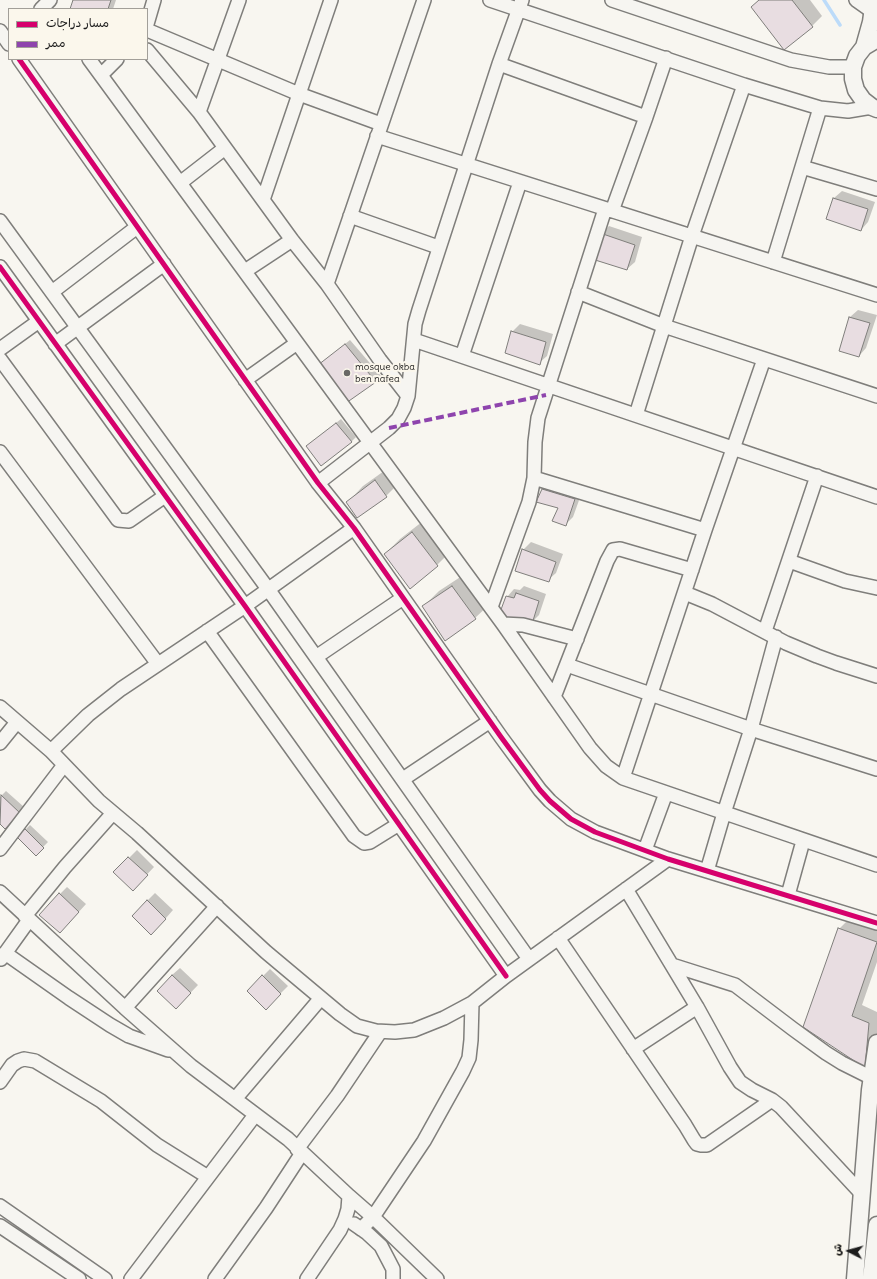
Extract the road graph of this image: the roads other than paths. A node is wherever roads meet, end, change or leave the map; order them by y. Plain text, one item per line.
1 (50, 0) edge
2 (154, 0) edge
3 (239, 0) edge
4 (331, 0) edge
5 (424, 0) edge
6 (490, 0) edge
7 (612, 0) edge
8 (856, 0) edge
9 (520, 5) edge
10 (874, 6) edge
11 (42, 8) edge
12 (148, 21) edge
13 (148, 30) edge
14 (0, 32) edge
15 (8, 43) edge
16 (871, 43) edge
17 (148, 51) edge
18 (666, 58) junction
19 (20, 60) edge
20 (90, 60) edge
21 (116, 60) edge
22 (218, 61) junction
23 (499, 64) junction
24 (853, 67) junction
25 (101, 75) junction
26 (744, 85) junction
27 (300, 94) junction
28 (820, 108) junction
29 (875, 108) edge
30 (199, 112) junction
31 (646, 117) junction
32 (379, 130) junction
33 (225, 148) junction
34 (466, 164) junction
35 (802, 166) junction
36 (520, 182) junction
37 (180, 183) junction
38 (877, 189) edge
39 (263, 200) junction
40 (609, 210) junction
41 (350, 216) junction
42 (0, 221) edge
43 (138, 227) junction
44 (692, 236) junction
45 (292, 240) junction
46 (438, 247) junction
47 (773, 262) junction
48 (164, 264) junction
49 (0, 267) edge
50 (245, 271) junction
51 (327, 284) junction
52 (52, 292) junction
53 (578, 292) junction
54 (877, 295) edge
55 (39, 321) junction
56 (77, 326) junction
57 (664, 326) junction
58 (414, 340) junction
59 (297, 343) junction
60 (55, 344) junction
61 (0, 349) edge
62 (462, 356) junction
63 (0, 359) edge
64 (764, 359) junction
65 (246, 380) junction
66 (549, 386) junction
67 (408, 396) junction
68 (877, 396) edge
69 (636, 415) junction
70 (371, 443) junction
71 (733, 448) junction
72 (0, 452) edge
73 (817, 476) junction
74 (534, 478) junction
75 (318, 483) junction
76 (165, 496) junction
77 (877, 497) edge
78 (354, 528) junction
79 (705, 530) junction
80 (789, 561) junction
81 (692, 570) junction
82 (877, 588) edge
83 (268, 590) junction
84 (685, 593) junction
85 (403, 598) junction
86 (245, 606) junction
87 (490, 607) junction
88 (503, 624) junction
89 (207, 631) junction
90 (770, 634) junction
91 (577, 639) junction
92 (316, 657) junction
93 (158, 664) junction
94 (567, 665) junction
95 (877, 676) edge
96 (651, 694) junction
97 (554, 697) junction
98 (0, 707) edge
99 (490, 721) junction
100 (18, 722) junction
101 (751, 729) junction
102 (0, 742) edge
103 (51, 751) junction
104 (64, 765) junction
105 (877, 769) edge
106 (623, 778) junction
107 (403, 779) junction
108 (666, 793) junction
109 (113, 812) junction
110 (724, 813) junction
111 (399, 824) junction
112 (803, 840) junction
113 (0, 849) edge
114 (645, 850) junction
115 (668, 859) junction
116 (877, 865) edge
117 (707, 871) junction
118 (626, 889) junction
119 (0, 892) edge
120 (788, 895) junction
121 (217, 906) junction
122 (27, 918) junction
123 (877, 923) edge
124 (558, 938) junction
125 (2, 956) edge
126 (529, 959) junction
127 (672, 965) junction
128 (506, 976) junction
129 (321, 998) junction
130 (472, 1003) junction
131 (697, 1007) junction
132 (125, 1008) junction
133 (380, 1032) junction
134 (877, 1043) edge
135 (634, 1049) junction
136 (176, 1053) junction
137 (872, 1078) junction
138 (0, 1082) edge
139 (235, 1099) junction
140 (772, 1100) junction
141 (255, 1114) junction
142 (300, 1151) junction
143 (208, 1177) junction
144 (862, 1194) junction
145 (349, 1196) junction
146 (0, 1206) edge
147 (373, 1217) junction
148 (345, 1219) junction
149 (877, 1225) edge
150 (0, 1226) edge
151 (361, 1229) junction
152 (76, 1259) junction
153 (875, 1262) edge
154 (74, 1275) edge
155 (105, 1279) edge
156 (130, 1279) edge
157 (215, 1279) edge
158 (307, 1279) edge
159 (393, 1279) edge
160 (437, 1279) edge
161 (855, 1279) edge
162 (871, 1279) edge

1 - 11 street
2 - 12 street
3 - 22 street
4 - 27 street
5 - 32 street
6 - 9 street
7 - 24 street
8 - 10 street
9 - 18 street
9 - 23 street
10 - 16 street
13 - 22 street
14 - 15 street
16 - 24 street
17 - 30 street
18 - 26 street
18 - 31 street
19 - 43 street
20 - 25 street
21 - 25 street
22 - 27 street
22 - 30 street
23 - 31 street
23 - 34 street
24 - 29 street
25 - 37 street
26 - 28 street
26 - 44 street
27 - 32 street
27 - 39 street
28 - 29 street
28 - 35 street
30 - 33 street
31 - 40 street
32 - 34 street
32 - 41 street
33 - 37 street
33 - 39 street
34 - 36 street
34 - 46 street
35 - 38 street
35 - 47 street
36 - 40 street
36 - 62 street
37 - 50 street
39 - 45 street
40 - 44 street
40 - 53 street
41 - 46 street
41 - 51 street
42 - 52 street
43 - 48 street
43 - 52 street
44 - 47 street
44 - 57 street
45 - 50 street
45 - 51 street
46 - 58 street
47 - 54 street
48 - 56 street
48 - 65 street
49 - 55 street
50 - 59 street
51 - 67 street
52 - 56 street
53 - 57 street
53 - 66 street
55 - 60 street
55 - 61 street
56 - 60 street
56 - 83 street
57 - 64 street
57 - 69 street
58 - 62 street
58 - 67 street
59 - 65 street
59 - 70 street
60 - 76 street
62 - 66 street
63 - 76 street
64 - 68 street
64 - 71 street
65 - 75 street
66 - 69 street
66 - 74 street
67 - 70 street
69 - 71 street
70 - 75 street
70 - 87 street
71 - 73 street
71 - 79 street
72 - 93 street
73 - 77 street
73 - 80 street
74 - 79 street
74 - 87 street
75 - 78 street
76 - 86 street
78 - 83 street
78 - 85 street
79 - 81 street
80 - 82 street
80 - 90 street
81 - 84 street
81 - 91 street
83 - 86 street
83 - 92 street
84 - 90 street
84 - 96 street
85 - 92 street
85 - 99 street
86 - 89 street
86 - 111 street
87 - 88 street
88 - 91 street
88 - 97 street
89 - 93 street
89 - 111 street
90 - 95 street
90 - 101 street
91 - 94 street
92 - 107 street
93 - 103 street
94 - 96 street
94 - 97 street
96 - 101 street
96 - 106 street
97 - 106 street
98 - 100 street
99 - 107 street
99 - 114 street
100 - 102 street
100 - 103 street
101 - 105 street
101 - 110 street
103 - 104 street
104 - 109 street
104 - 113 street
106 - 108 street
107 - 126 street
108 - 110 street
108 - 114 street
109 - 121 street
109 - 122 street
110 - 112 street
110 - 117 street
111 - 128 street
112 - 116 street
112 - 120 street
114 - 115 street
115 - 117 street
115 - 118 street
117 - 120 street
118 - 124 street
118 - 127 street
119 - 122 street
120 - 123 street
121 - 129 street
121 - 132 street
122 - 125 street
122 - 132 street
124 - 126 street
124 - 135 street
125 - 136 street
126 - 128 street
127 - 131 street
127 - 137 street
128 - 130 street
129 - 133 street
129 - 139 street
130 - 133 street
130 - 147 street
131 - 135 street
131 - 140 street
132 - 136 street
133 - 142 street
134 - 137 street
135 - 140 street
136 - 139 street
137 - 144 street
138 - 143 street
139 - 141 street
140 - 144 street
141 - 142 street
141 - 143 street
142 - 145 street
142 - 157 street
143 - 156 street
144 - 161 street
145 - 147 street
145 - 148 street
146 - 152 street
147 - 151 street
147 - 160 street
148 - 151 street
148 - 158 street
149 - 153 street
150 - 154 street
151 - 159 street
152 - 154 street
152 - 155 street
153 - 162 street

